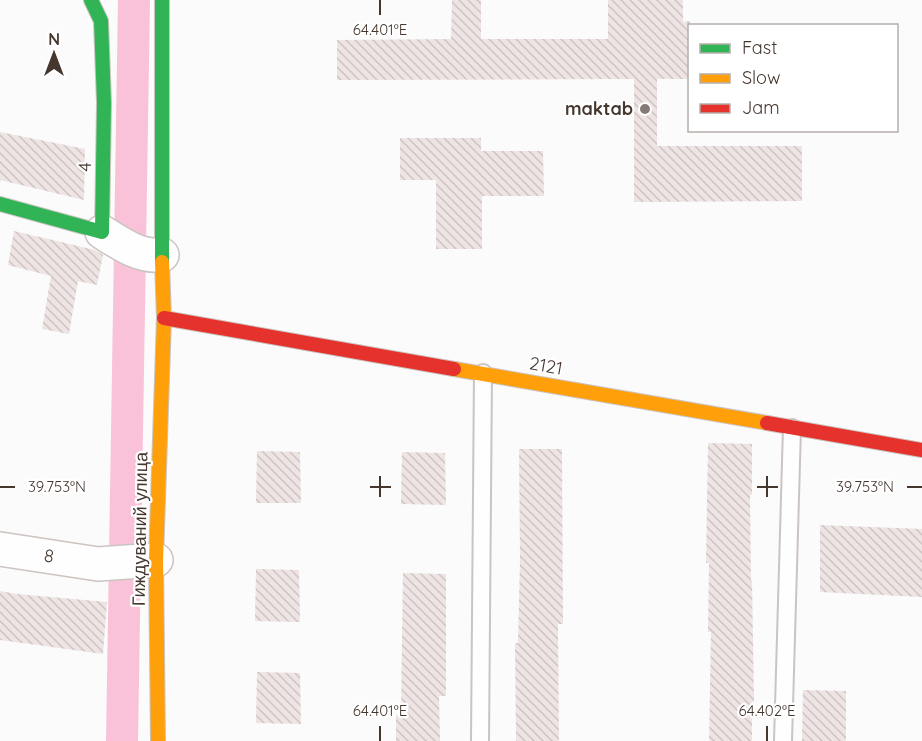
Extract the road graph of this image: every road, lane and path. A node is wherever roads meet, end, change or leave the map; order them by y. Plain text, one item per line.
1 (91, 0) edge
2 (162, 0) edge
3 (0, 204) edge
4 (102, 232) junction
5 (157, 256) junction
6 (164, 318) junction
7 (483, 373) junction
8 (792, 428) junction
9 (922, 450) edge
10 (0, 549) edge
11 (156, 560) junction
12 (158, 741) edge
13 (480, 741) edge
14 (783, 741) edge

1 - 4 street, 4
2 - 5 street, Гиждуваний улица
3 - 4 street
4 - 5 street
5 - 6 street, Гиждуваний улица
6 - 7 street, 2121
6 - 11 street, Гиждуваний улица
7 - 8 street, 2121
7 - 13 lane
8 - 9 street, 2121
8 - 14 lane
10 - 11 street, 8
11 - 12 street, Гиждуваний улица

